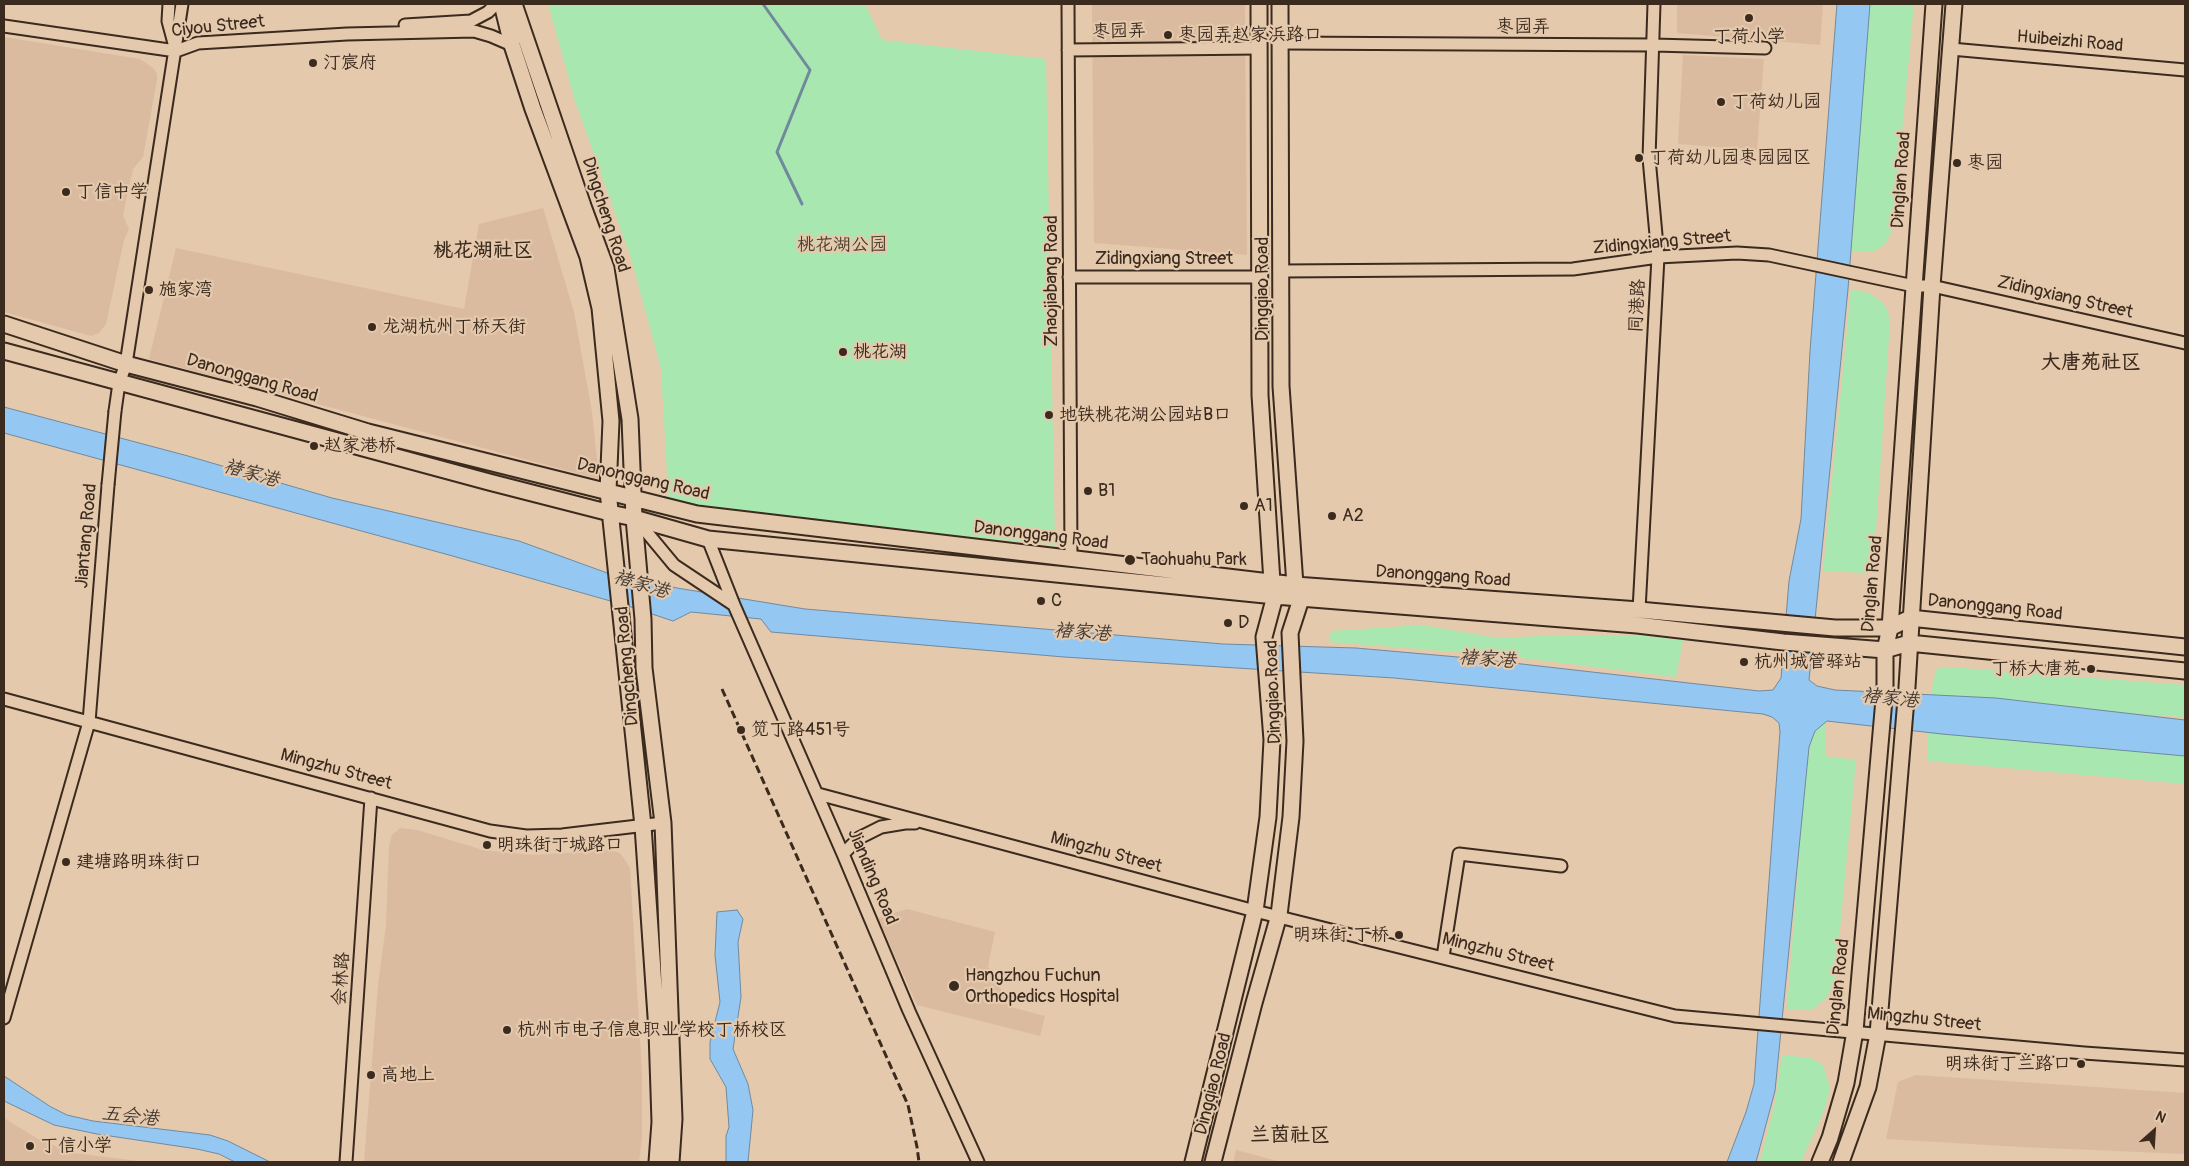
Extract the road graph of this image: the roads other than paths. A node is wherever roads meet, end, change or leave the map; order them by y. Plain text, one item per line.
1 (169, 4) edge
2 (182, 4) edge
3 (496, 4) edge
4 (502, 4) edge
5 (514, 4) edge
6 (1068, 4) edge
7 (1259, 4) edge
8 (1280, 4) edge
9 (1654, 4) edge
10 (1934, 4) edge
11 (1954, 4) edge
12 (4, 26) edge
13 (347, 34) junction
14 (1281, 43) junction
15 (512, 45) junction
16 (1654, 45) junction
17 (1259, 48) junction
18 (1765, 48) dead end
19 (1951, 49) junction
20 (1068, 50) junction
21 (176, 51) junction
22 (2185, 70) edge
23 (1658, 257) junction
24 (1282, 271) junction
25 (1259, 276) junction
26 (1069, 277) junction
27 (1914, 286) junction
28 (1932, 286) junction
29 (4, 324) edge
30 (2185, 344) edge
31 (4, 351) edge
32 (126, 364) junction
33 (119, 383) junction
34 (608, 491) junction
35 (634, 498) junction
36 (610, 514) junction
37 (634, 518) junction
38 (708, 539) junction
39 (1071, 558) junction
40 (1273, 589) junction
41 (1298, 592) junction
42 (734, 605) junction
43 (1639, 610) junction
44 (1910, 618) junction
45 (1890, 628) junction
46 (1909, 643) junction
47 (2185, 647) edge
48 (1885, 650) junction
49 (2185, 671) edge
50 (4, 699) edge
51 (89, 722) junction
52 (818, 794) junction
53 (372, 798) junction
54 (663, 823) junction
55 (934, 825) junction
56 (643, 826) junction
57 (843, 854) junction
58 (1561, 866) dead end
59 (1255, 911) junction
60 (1279, 915) junction
61 (1443, 957) junction
62 (4, 1018) edge
63 (1854, 1031) junction
64 (1878, 1034) junction
65 (2185, 1060) edge
66 (346, 1162) edge
67 (657, 1162) edge
68 (671, 1162) edge
69 (978, 1162) edge
70 (1193, 1162) edge
71 (1213, 1162) edge
72 (1820, 1162) edge
73 (1841, 1162) edge

1 - 21 street, Jiantang Road
2 - 21 street, Jiantang Road
3 - 13 street, Ciyou Street
4 - 15 main road, Dingcheng Road
5 - 35 main road, Dingcheng Road
6 - 20 street, Zhaojiabang Road
7 - 17 main road, Dingqiao Road
8 - 14 main road, Dingqiao Road
9 - 16 street, 同港路
10 - 27 main road, Dinglan Road
11 - 19 main road
12 - 21 street, Ciyou Street
13 - 15 street, Ciyou Street
13 - 21 street, Ciyou Street
14 - 16 street, 枣园弄
14 - 24 main road, Dingqiao Road
15 - 34 main road, Dingcheng Road
16 - 18 street, 枣园弄
16 - 23 street, 同港路
17 - 20 street, 枣园弄
17 - 25 main road, Dingqiao Road
19 - 22 street, Huibeizhi Road
19 - 28 main road
20 - 26 street, Zhaojiabang Road
21 - 32 street, Jiantang Road
23 - 24 street, Zidingxiang Street
23 - 27 street, Zidingxiang Street
23 - 43 street, 同港路
24 - 41 main road, Dingqiao Road
25 - 26 street, Zidingxiang Street
25 - 40 main road, Dingqiao Road
26 - 39 street, Zhaojiabang Road
27 - 28 street, Zidingxiang Street
27 - 45 main road, Dinglan Road
28 - 30 street, Zidingxiang Street
28 - 44 main road
29 - 32 main road, Danonggang Road
31 - 33 main road, Danonggang Road
32 - 33 street, Jiantang Road
32 - 34 main road, Danonggang Road
33 - 36 main road, Danonggang Road
33 - 51 street, Jiantang Road, bridge
34 - 35 main road, Danonggang Road
34 - 36 main road, Dingcheng Road
35 - 37 main road, Dingcheng Road
35 - 39 main road, Danonggang Road
36 - 37 main road, Danonggang Road
36 - 56 main road, Dingcheng Road
37 - 38 main road, Danonggang Road
37 - 42 street
37 - 54 main road, Dingcheng Road
38 - 40 main road, Danonggang Road
38 - 42 street, Jianding Road
39 - 40 main road, Danonggang Road
40 - 41 main road, Danonggang Road
40 - 59 main road, Dingqiao Road
41 - 43 main road, Danonggang Road
41 - 48 main road, Danonggang Road
41 - 60 main road, Dingqiao Road
42 - 52 street, Jianding Road
43 - 45 main road, Danonggang Road
44 - 45 main road, Danonggang Road
44 - 46 main road
44 - 47 main road, Danonggang Road
45 - 48 main road, Dinglan Road
46 - 48 main road, Danonggang Road
46 - 49 main road, Danonggang Road
46 - 64 main road
48 - 63 main road, Dinglan Road
50 - 51 street, Mingzhu Street
51 - 53 street, Mingzhu Street
51 - 62 street, Jiantang Road
52 - 55 street, Mingzhu Street
52 - 57 street, Jianding Road
53 - 56 street, Mingzhu Street
53 - 66 street, 会林路
54 - 56 street, Mingzhu Street
54 - 68 main road, Dingcheng Road
55 - 57 street
55 - 59 street, Mingzhu Street
56 - 67 main road, Dingcheng Road
57 - 69 street, Jianding Road
58 - 61 street
59 - 60 street, Mingzhu Street
59 - 70 main road, Dingqiao Road
60 - 61 street, Mingzhu Street
60 - 71 main road, Dingqiao Road
61 - 63 street, Mingzhu Street
63 - 64 street, Mingzhu Street
63 - 72 main road, Dinglan Road
64 - 65 street, Mingzhu Street
64 - 73 main road

